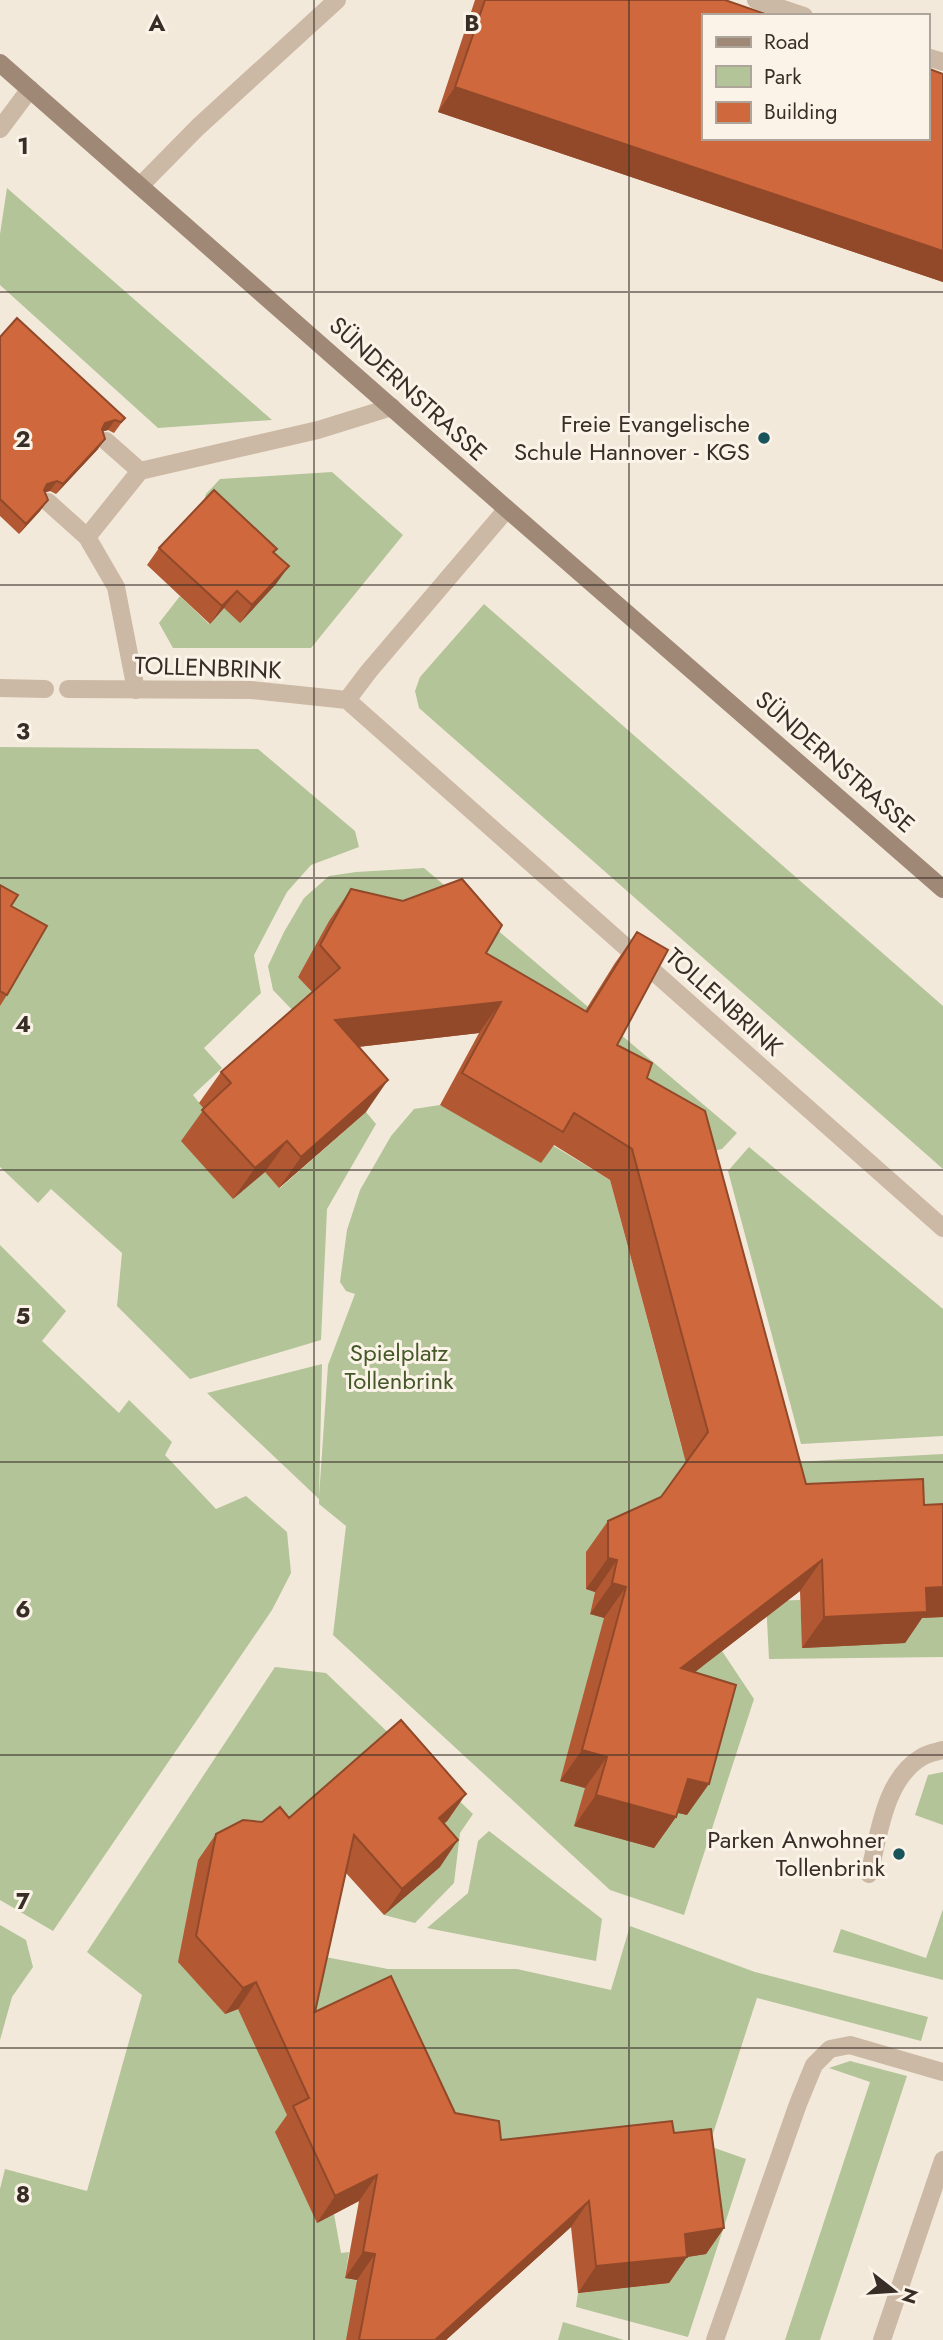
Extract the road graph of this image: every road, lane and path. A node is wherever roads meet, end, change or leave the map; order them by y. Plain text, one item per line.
1 (337, 0) edge
2 (756, 0) edge
3 (798, 14) edge
4 (0, 63) edge
5 (30, 89) junction
6 (0, 130) edge
7 (140, 186) junction
8 (392, 407) junction
9 (106, 441) edge
10 (140, 471) junction
11 (48, 502) edge
12 (507, 509) junction
13 (87, 537) junction
14 (0, 688) edge
15 (45, 689) dead end
16 (68, 689) dead end
17 (136, 690) junction
18 (346, 701) junction
19 (943, 888) edge
20 (943, 1228) edge
21 (943, 1750) edge
22 (869, 1874) dead end
23 (943, 2073) edge
24 (943, 2160) edge
25 (715, 2340) edge
26 (882, 2340) edge

1 - 7 street
2 - 3 street
4 - 5 street, SÜNDERNSTRASSE
5 - 6 street
5 - 7 street, SÜNDERNSTRASSE
7 - 8 street, SÜNDERNSTRASSE
8 - 10 street
8 - 12 street, SÜNDERNSTRASSE
9 - 10 street
10 - 13 street
11 - 13 street
12 - 18 street
12 - 19 street, SÜNDERNSTRASSE
13 - 17 street
14 - 15 street
16 - 17 street, TOLLENBRINK
17 - 18 street, TOLLENBRINK
18 - 20 street, TOLLENBRINK
21 - 22 street
23 - 25 street
24 - 26 street

